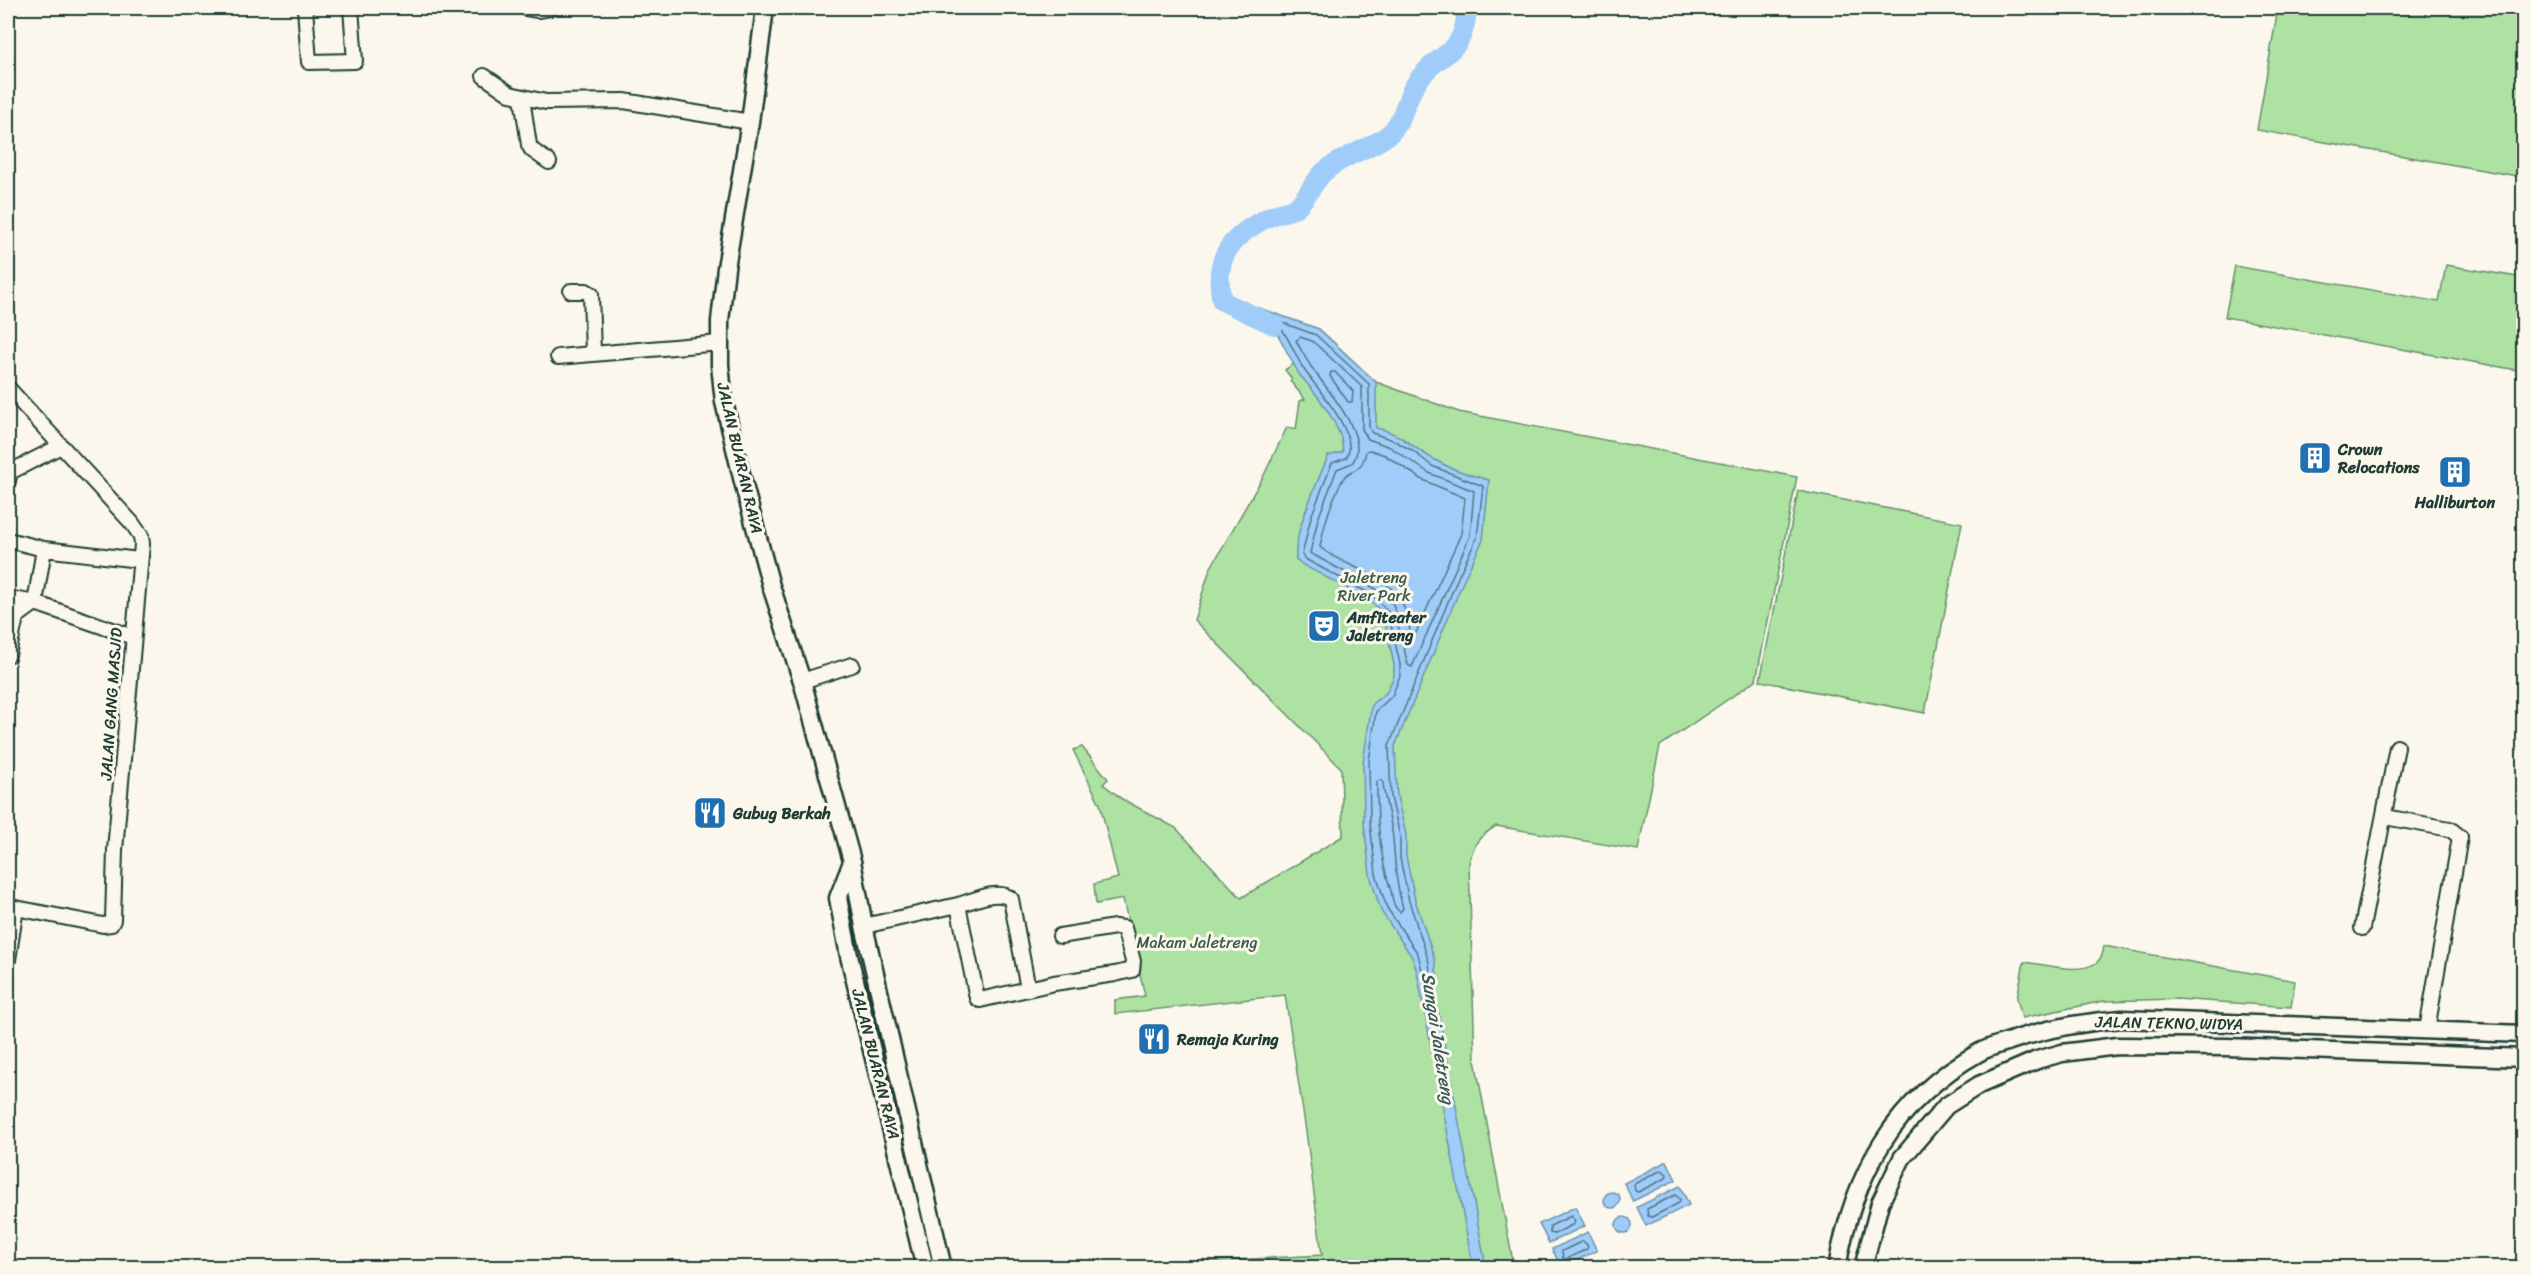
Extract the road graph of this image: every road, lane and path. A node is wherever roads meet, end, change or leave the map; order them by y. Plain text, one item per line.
1 (305, 8) edge
2 (351, 8) edge
3 (526, 8) edge
4 (550, 8) edge
5 (765, 8) edge
6 (484, 76) dead end
7 (522, 98) junction
8 (750, 122) junction
9 (549, 162) dead end
10 (572, 291) dead end
11 (720, 344) junction
12 (593, 353) junction
13 (558, 357) dead end
14 (8, 388) edge
15 (61, 446) junction
16 (8, 481) edge
17 (8, 540) edge
18 (44, 549) junction
19 (139, 560) junction
20 (8, 598) edge
21 (35, 603) junction
22 (133, 637) junction
23 (8, 655) edge
24 (852, 665) dead end
25 (802, 681) junction
26 (2397, 747) dead end
27 (2385, 817) junction
28 (852, 861) junction
29 (958, 904) junction
30 (12, 905) edge
31 (864, 926) junction
32 (2362, 928) dead end
33 (1060, 936) dead end
34 (8, 960) edge
35 (1028, 989) junction
36 (2227, 1022) junction
37 (2427, 1030) junction
38 (2523, 1034) edge
39 (2226, 1047) junction
40 (2523, 1058) edge
41 (925, 1268) edge
42 (943, 1268) edge
43 (1837, 1268) edge
44 (1863, 1268) edge

1 - 2 street
3 - 4 street
5 - 8 main road, JALAN BUARAN RAYA
6 - 7 street
7 - 8 street
7 - 9 street
8 - 11 main road, JALAN BUARAN RAYA
10 - 12 street
11 - 12 street
11 - 25 main road, JALAN BUARAN RAYA
12 - 13 street
14 - 15 street, JALAN GANG MASJID
15 - 16 street
15 - 19 street, JALAN GANG MASJID
17 - 18 street
18 - 19 street
18 - 21 street
19 - 22 street, JALAN GANG MASJID
20 - 21 street
21 - 22 street
21 - 23 street
22 - 30 street, JALAN GANG MASJID
24 - 25 street
25 - 28 main road, JALAN BUARAN RAYA
26 - 27 street
27 - 32 street
27 - 37 street
28 - 31 main road, JALAN BUARAN RAYA
28 - 41 main road, JALAN BUARAN RAYA
29 - 31 street
29 - 35 street
29 - 35 street
30 - 34 street, JALAN GANG MASJID
31 - 42 main road, JALAN BUARAN RAYA
33 - 35 street
36 - 37 main road, JALAN TEKNO WIDYA
36 - 39 main road
36 - 43 main road, JALAN TEKNO WIDYA
37 - 38 main road, JALAN TEKNO WIDYA
39 - 40 main road, JALAN TEKNO WIDYA
39 - 44 main road, JALAN TEKNO WIDYA

